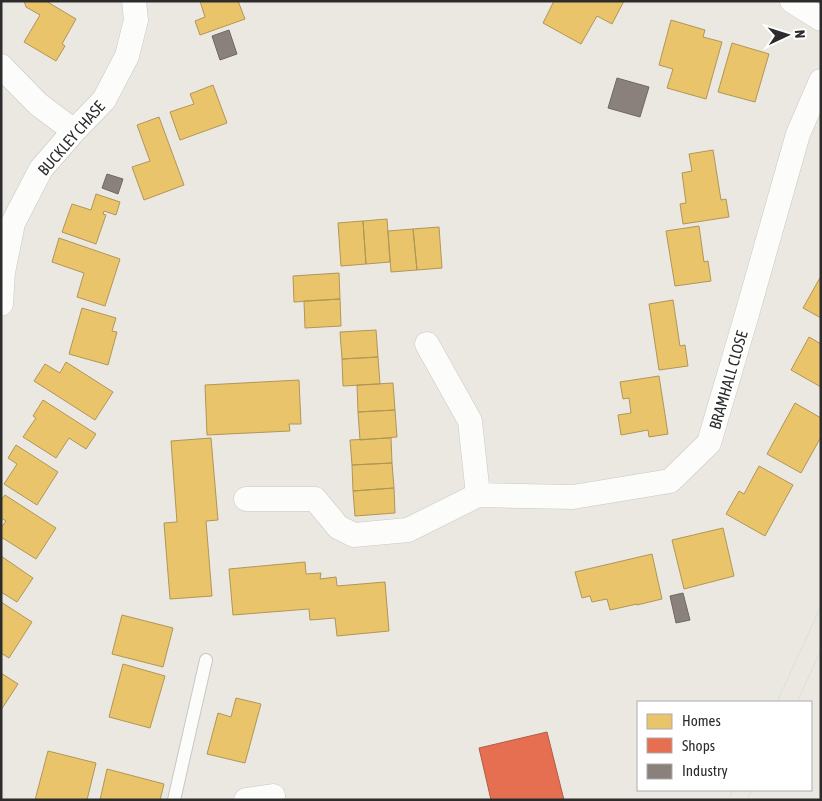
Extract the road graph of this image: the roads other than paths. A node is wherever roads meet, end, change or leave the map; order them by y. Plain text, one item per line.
1 (134, 1) edge
2 (792, 1) edge
3 (821, 19) edge
4 (1, 66) edge
5 (821, 81) edge
6 (74, 131) junction
7 (1, 304) edge
8 (427, 344) dead end
9 (478, 496) junction
10 (246, 499) dead end
11 (206, 660) dead end
12 (273, 796) dead end
13 (174, 800) edge
14 (246, 800) edge

1 - 6 street, BUCKLEY CHASE
2 - 3 street
4 - 6 street
5 - 9 street, BRAMHALL CLOSE
6 - 7 street, BUCKLEY CHASE
8 - 9 street
9 - 10 street, BRAMHALL CLOSE
11 - 13 lane
12 - 14 street

